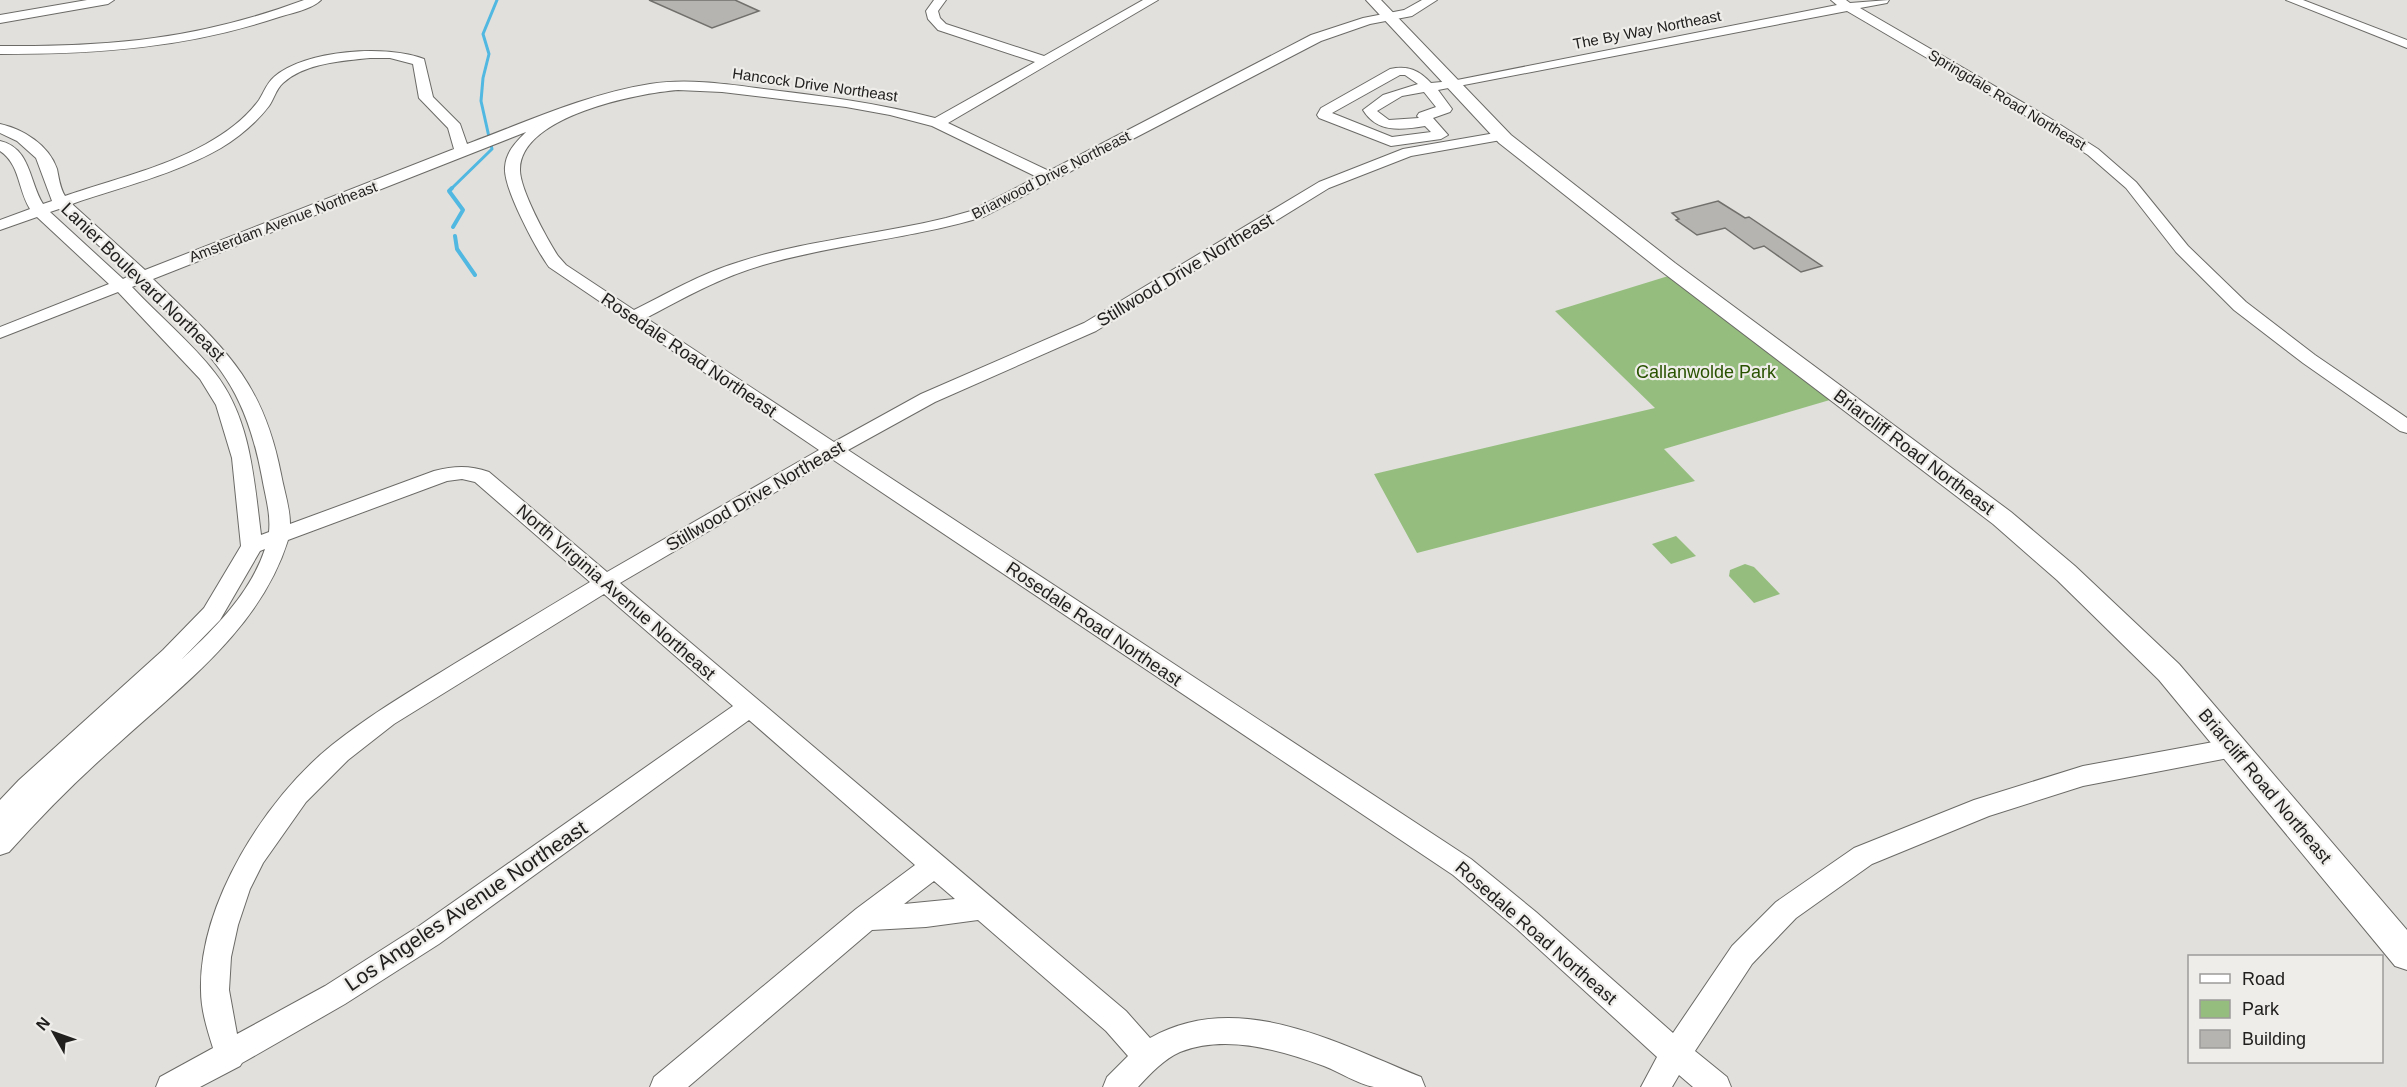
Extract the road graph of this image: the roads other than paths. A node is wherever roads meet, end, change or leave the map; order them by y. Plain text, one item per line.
1 (108, 0) edge
2 (315, 0) edge
3 (940, 0) edge
4 (1152, 0) edge
5 (1373, 0) edge
6 (1431, 0) edge
7 (1883, 0) edge
8 (2292, 0) edge
9 (1843, 3) edge
10 (1388, 16) junction
11 (0, 19) edge
12 (2407, 44) edge
13 (0, 50) edge
14 (1046, 61) junction
15 (1452, 85) junction
16 (1427, 87) junction
17 (566, 113) junction
18 (1375, 118) junction
19 (1428, 121) junction
20 (937, 123) junction
21 (0, 128) edge
22 (1354, 128) junction
23 (1501, 136) junction
24 (488, 141) junction
25 (1423, 143) junction
26 (0, 145) edge
27 (521, 147) junction
28 (462, 151) junction
29 (1049, 177) junction
30 (28, 191) junction
31 (57, 194) junction
32 (0, 210) edge
33 (38, 211) junction
34 (0, 225) edge
35 (142, 277) junction
36 (119, 286) junction
37 (633, 318) junction
38 (0, 333) edge
39 (252, 404) junction
40 (227, 412) junction
41 (2407, 427) edge
42 (834, 452) junction
43 (279, 537) junction
44 (252, 546) junction
45 (604, 582) junction
46 (750, 707) junction
47 (2235, 748) junction
48 (0, 817) edge
49 (0, 844) edge
50 (934, 865) junction
51 (984, 908) junction
52 (866, 918) junction
53 (2407, 955) edge
54 (230, 1056) junction
55 (1148, 1057) junction
56 (1666, 1070) edge
57 (171, 1087) edge
58 (665, 1087) edge
59 (1118, 1087) edge
60 (1410, 1087) edge
61 (1716, 1087) edge

1 - 11 street
2 - 13 street
3 - 14 street
4 - 14 street
5 - 10 main road, Briarcliff Road Northeast
6 - 10 street, Briarwood Drive Northeast
7 - 9 street, The By Way Northeast
8 - 12 street
9 - 15 street, The By Way Northeast
9 - 41 street, Springdale Road Northeast
10 - 15 main road, Briarcliff Road Northeast
10 - 29 street, Briarwood Drive Northeast
14 - 20 street
15 - 16 street, The By Way Northeast
15 - 23 main road, Briarcliff Road Northeast
16 - 18 street, The By Way Northeast
16 - 19 street
16 - 22 street
17 - 20 street, Hancock Drive Northeast
17 - 24 street, Amsterdam Avenue Northeast
17 - 27 street
18 - 19 street
18 - 22 street
19 - 25 street
20 - 29 street, Hancock Drive Northeast
21 - 31 street, Lanier Boulevard Northeast
22 - 25 street
23 - 25 street, Stillwood Drive Northeast
23 - 47 main road, Briarcliff Road Northeast
24 - 27 street
24 - 28 street, Amsterdam Avenue Northeast
25 - 42 street, Stillwood Drive Northeast
26 - 30 street, Lanier Boulevard Northeast
27 - 37 street, Rosedale Road Northeast
28 - 31 street
28 - 35 street, Amsterdam Avenue Northeast
29 - 37 street, Briarwood Drive Northeast
30 - 31 street
30 - 33 street, Lanier Boulevard Northeast
31 - 33 street
31 - 35 street, Lanier Boulevard Northeast
32 - 33 street
33 - 34 street
33 - 36 street, Lanier Boulevard Northeast
35 - 36 street, Amsterdam Avenue Northeast
35 - 39 street, Lanier Boulevard Northeast
36 - 38 street, Amsterdam Avenue Northeast
36 - 40 street, Lanier Boulevard Northeast
37 - 42 street, Rosedale Road Northeast
39 - 40 street
39 - 43 street, Lanier Boulevard Northeast
40 - 44 street, Lanier Boulevard Northeast
42 - 45 street, Stillwood Drive Northeast
42 - 56 street, Rosedale Road Northeast
43 - 44 street, North Virginia Avenue Northeast
43 - 45 street, North Virginia Avenue Northeast
43 - 49 street, Lanier Boulevard Northeast
44 - 48 street
45 - 46 street, North Virginia Avenue Northeast
45 - 54 street, Stillwood Drive Northeast
46 - 50 street, North Virginia Avenue Northeast
46 - 54 street, Los Angeles Avenue Northeast
47 - 53 main road, Briarcliff Road Northeast
47 - 56 street
50 - 51 street, North Virginia Avenue Northeast
50 - 52 street
51 - 52 street
51 - 55 street, North Virginia Avenue Northeast
52 - 58 street
54 - 57 street, Los Angeles Avenue Northeast
55 - 59 street
55 - 60 street
56 - 61 street, Rosedale Road Northeast

